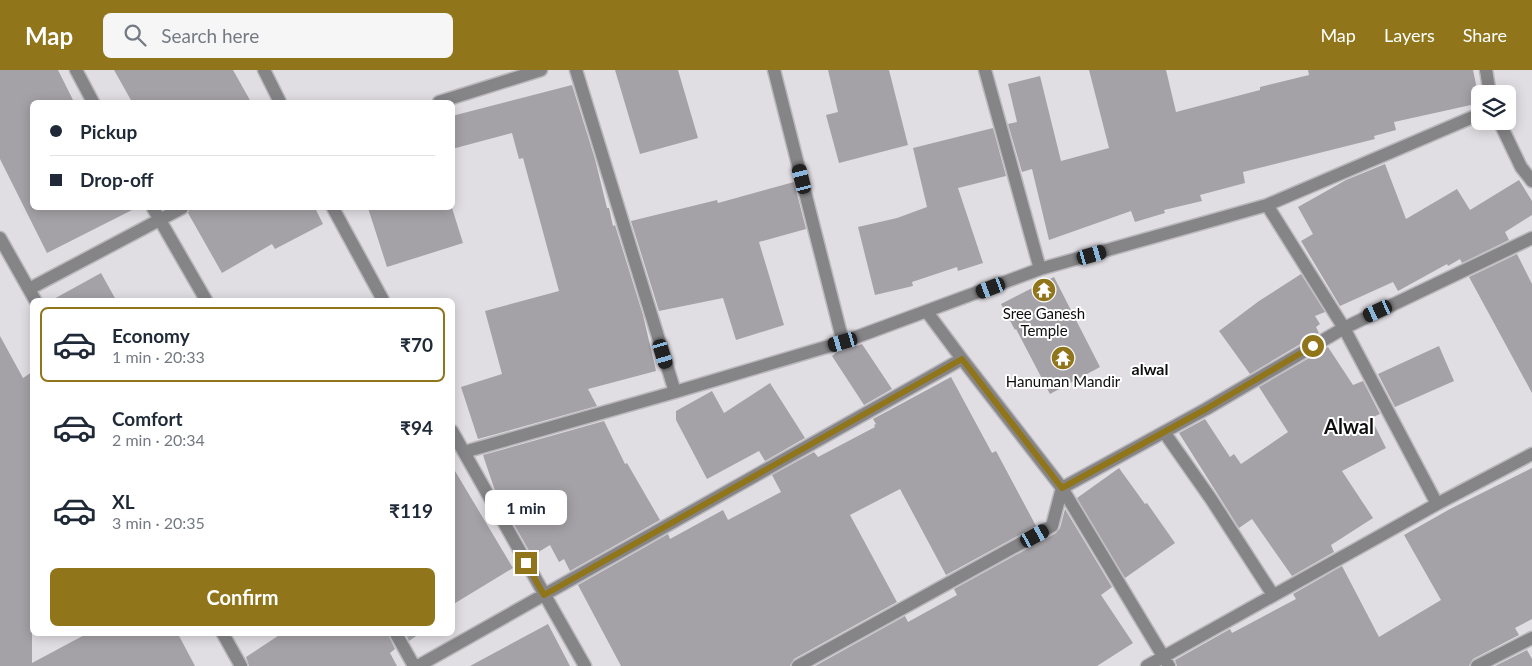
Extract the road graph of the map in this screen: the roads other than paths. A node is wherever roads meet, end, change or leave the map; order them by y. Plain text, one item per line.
1 (76, 70) edge
2 (264, 70) edge
3 (541, 70) edge
4 (576, 70) edge
5 (774, 70) edge
6 (1486, 70) edge
7 (990, 71) edge
8 (1488, 85) edge
9 (92, 100) edge
10 (279, 100) edge
11 (445, 100) edge
12 (1471, 118) edge
13 (1502, 130) edge
14 (1532, 181) edge
15 (1267, 206) junction
16 (155, 210) edge
17 (178, 210) edge
18 (335, 210) edge
19 (160, 219) junction
20 (0, 238) edge
21 (1532, 238) edge
22 (1040, 269) junction
23 (32, 295) edge
24 (205, 298) edge
25 (382, 298) edge
26 (927, 312) junction
27 (1344, 328) junction
28 (843, 342) junction
29 (962, 359) junction
30 (675, 392) junction
31 (1164, 432) junction
32 (455, 436) edge
33 (464, 452) junction
34 (1532, 454) edge
35 (1062, 488) junction
36 (1437, 504) junction
37 (544, 595) junction
38 (1273, 596) junction
39 (224, 636) edge
40 (397, 636) edge
41 (1532, 638) edge
42 (1166, 661) edge
43 (241, 666) edge
44 (414, 666) edge
45 (418, 666) edge
46 (585, 666) edge
47 (798, 666) edge
48 (1147, 666) edge
49 (1477, 666) edge

1 - 9 street
2 - 10 street
3 - 11 street
4 - 30 street
5 - 28 street
6 - 8 street
7 - 22 street
12 - 15 street
13 - 14 street
15 - 22 street
15 - 27 street
16 - 19 street
17 - 19 street
18 - 25 street
19 - 23 street
19 - 24 street
20 - 23 street
21 - 27 street
22 - 26 street
26 - 28 street
26 - 29 street
27 - 31 street
27 - 36 street
28 - 30 street
29 - 35 street
29 - 37 street
30 - 33 street
31 - 35 street
31 - 38 street
32 - 33 street
33 - 37 street
34 - 36 street
35 - 42 street
35 - 47 street
36 - 38 street
37 - 45 street
37 - 46 street
38 - 42 street
39 - 43 street
40 - 44 street
41 - 49 street
42 - 48 street

